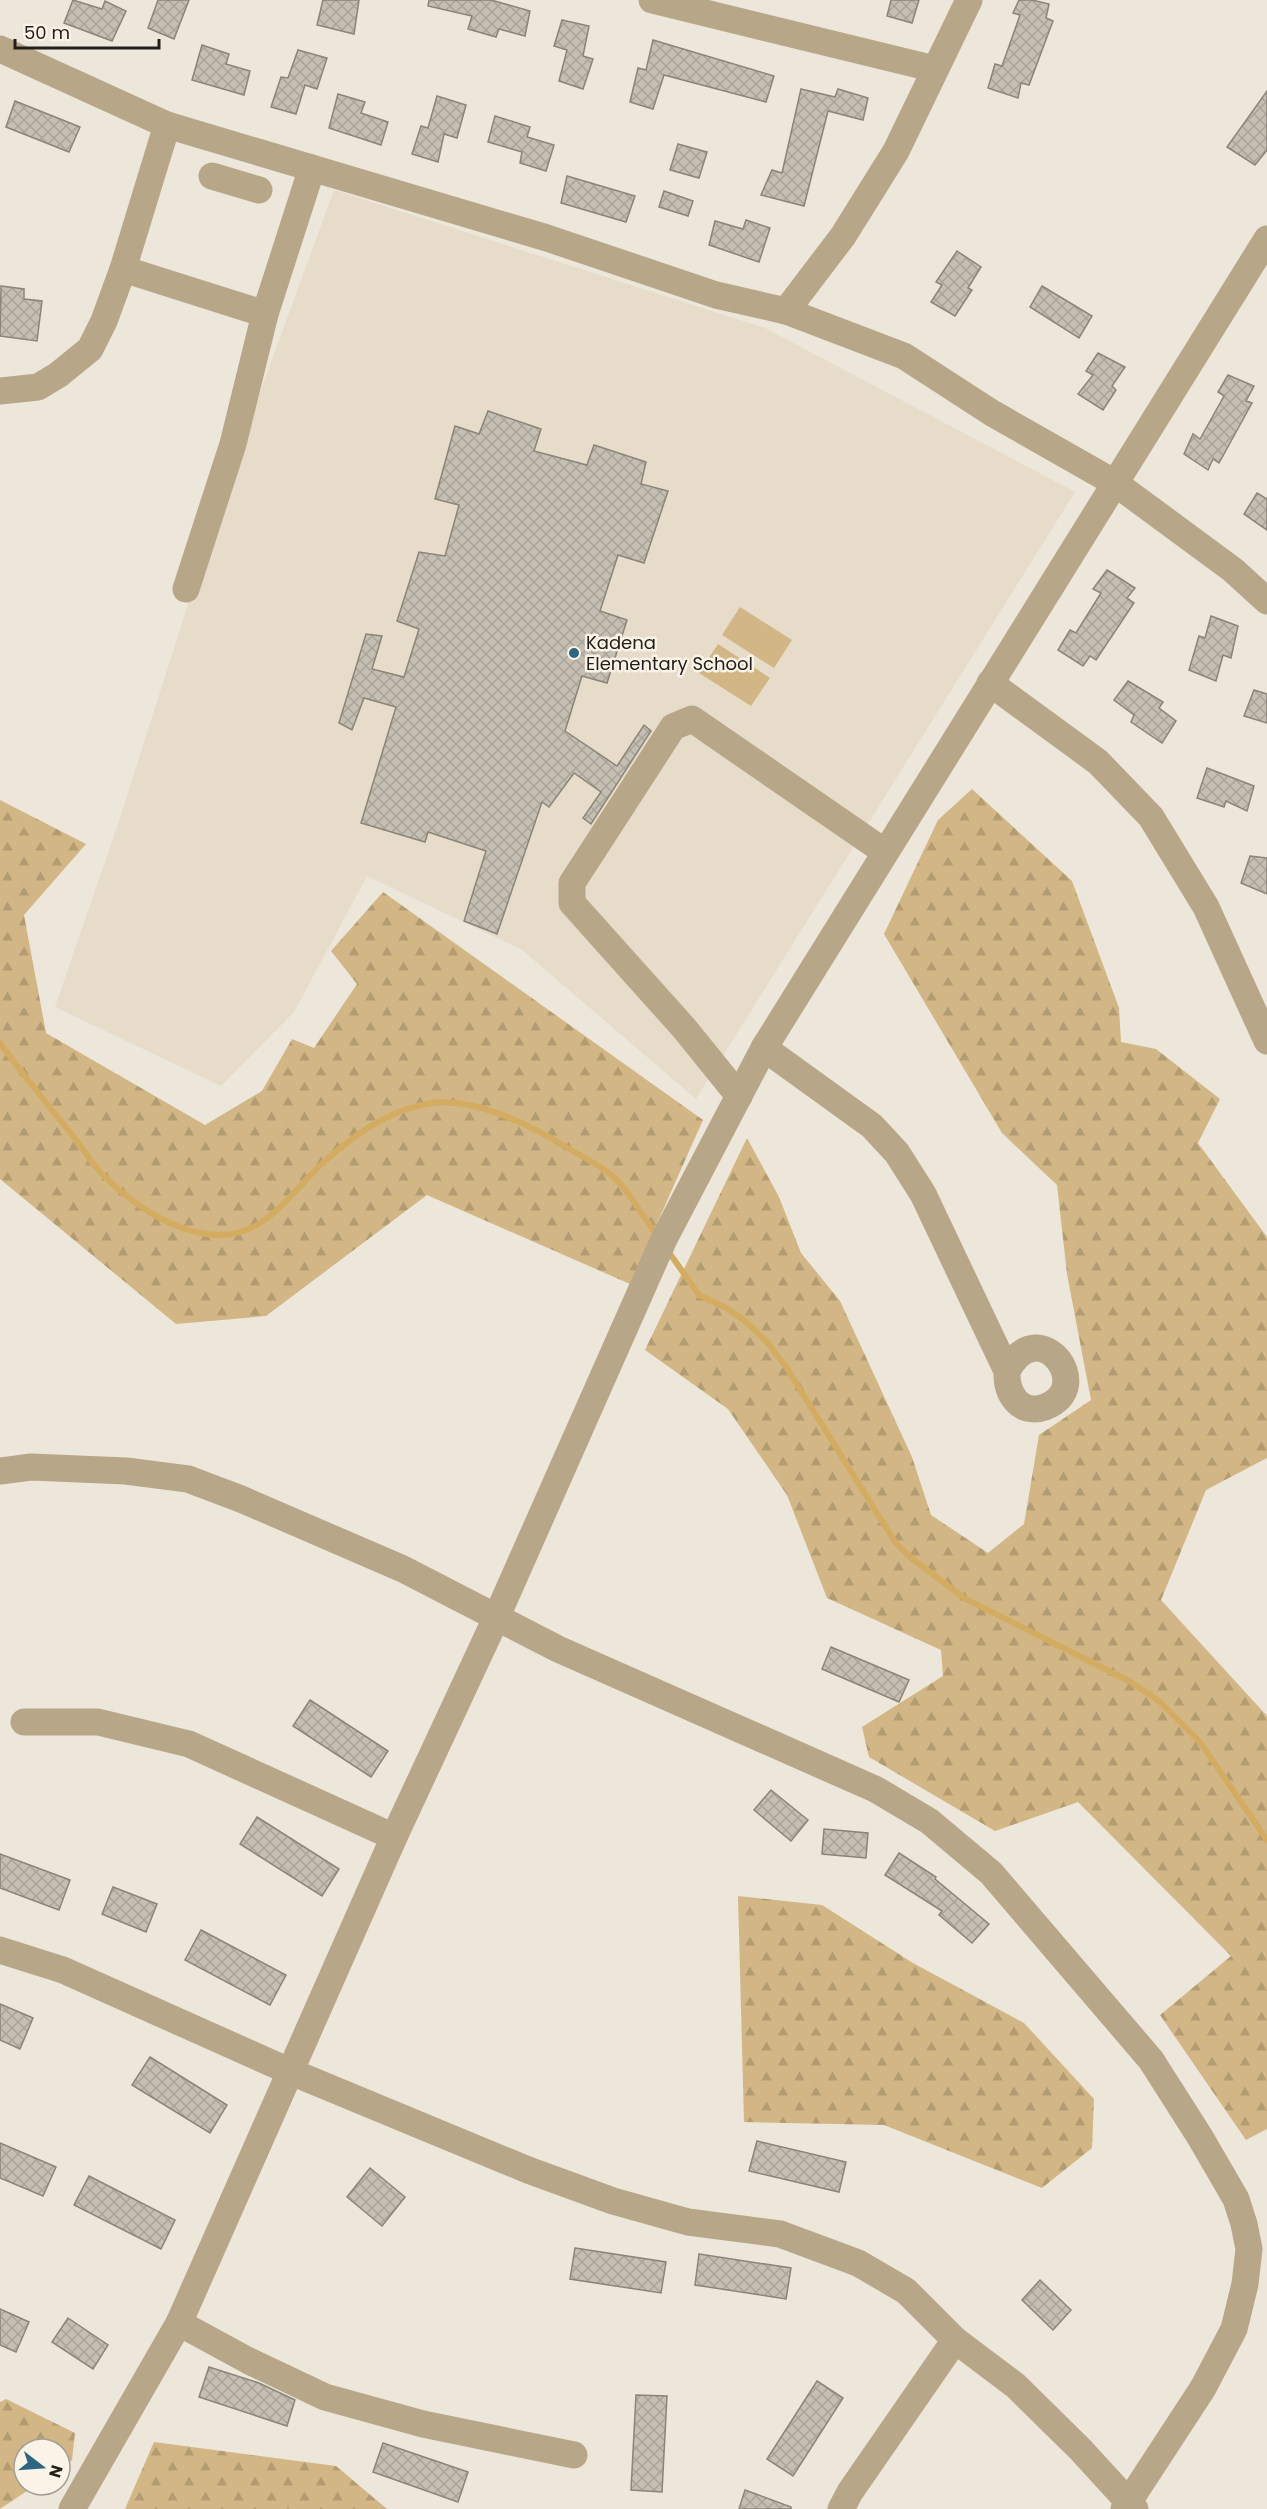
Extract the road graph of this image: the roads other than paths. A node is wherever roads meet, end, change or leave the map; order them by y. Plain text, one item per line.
1 (652, 0) edge
2 (969, 0) edge
3 (0, 49) edge
4 (935, 69) junction
5 (166, 125) junction
6 (312, 168) junction
7 (212, 176) dead end
8 (259, 190) dead end
9 (1267, 239) edge
10 (123, 269) junction
11 (786, 311) junction
12 (265, 314) junction
13 (0, 391) edge
14 (1115, 483) junction
15 (186, 589) dead end
16 (1267, 601) edge
17 (990, 683) junction
18 (885, 852) junction
19 (1267, 1041) edge
20 (764, 1048) junction
21 (739, 1096) junction
22 (1006, 1371) dead end
23 (0, 1471) edge
24 (497, 1616) junction
25 (24, 1722) dead end
26 (394, 1837) junction
27 (0, 1950) edge
28 (289, 2072) junction
29 (1258, 2249) edge
30 (180, 2323) junction
31 (955, 2340) junction
32 (574, 2455) dead end
33 (1129, 2507) edge
34 (72, 2509) edge
35 (840, 2509) edge

1 - 4 lane
2 - 4 lane
3 - 5 lane
4 - 11 lane
5 - 6 lane
5 - 10 lane
6 - 11 lane
6 - 12 lane
7 - 8 lane
9 - 14 lane
10 - 12 lane
10 - 13 lane
11 - 14 lane
12 - 15 lane
14 - 16 lane
14 - 17 lane
17 - 18 lane
17 - 19 lane
18 - 20 lane
18 - 21 lane
20 - 21 lane
20 - 22 lane
21 - 24 lane
23 - 24 lane
24 - 26 lane
24 - 29 lane
25 - 26 lane
26 - 28 lane
27 - 28 lane
28 - 30 lane
28 - 31 lane
29 - 33 lane
30 - 32 lane
30 - 34 lane
31 - 33 lane
31 - 35 lane

